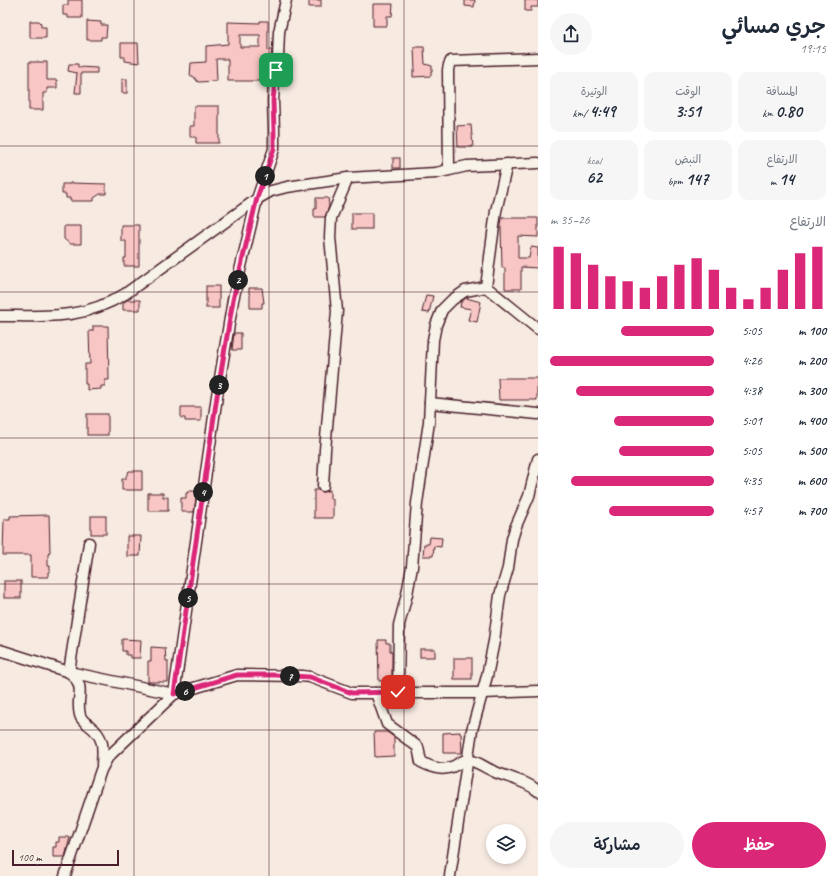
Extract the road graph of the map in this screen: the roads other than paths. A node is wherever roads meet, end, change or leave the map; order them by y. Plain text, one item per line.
1 (286, 0) edge
2 (538, 58) edge
3 (538, 163) edge
4 (507, 164) junction
5 (449, 170) junction
6 (348, 178) junction
7 (257, 198) junction
8 (486, 287) junction
9 (0, 316) edge
10 (538, 329) edge
11 (430, 403) junction
12 (538, 414) edge
13 (538, 460) edge
14 (323, 486) dead end
15 (89, 543) dead end
16 (0, 650) edge
17 (69, 672) junction
18 (538, 691) edge
19 (398, 692) junction
20 (376, 693) junction
21 (482, 693) junction
22 (174, 694) junction
23 (468, 760) junction
24 (101, 770) junction
25 (538, 791) edge
26 (65, 876) edge
27 (450, 876) edge

1 - 7 street
2 - 5 street
3 - 4 street
4 - 5 street
4 - 8 street
5 - 6 street
6 - 7 street
6 - 14 street
7 - 9 street
7 - 22 street
8 - 10 street
8 - 11 street
11 - 12 street
11 - 19 street
13 - 21 street
15 - 17 street
16 - 17 street
17 - 22 street
17 - 24 street
18 - 21 street
19 - 20 street
19 - 21 street
20 - 22 street
20 - 23 street
21 - 23 street
22 - 24 street
23 - 25 street
23 - 27 street
24 - 26 street

